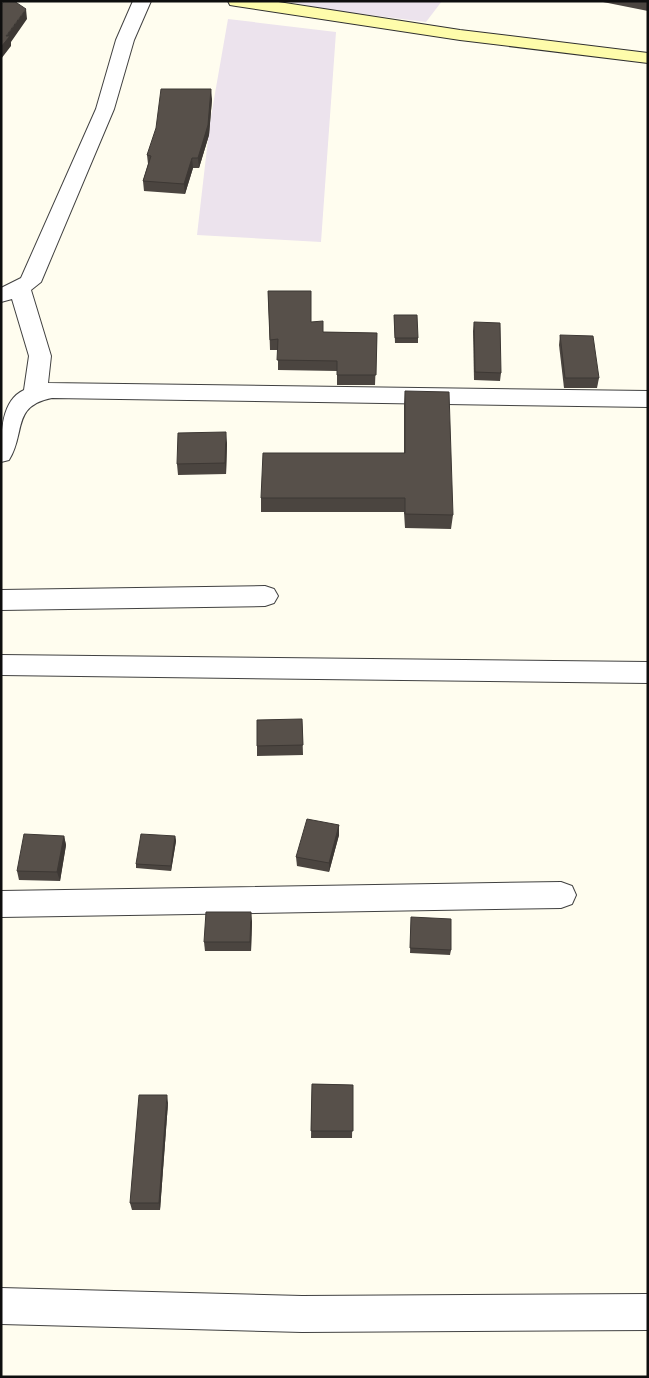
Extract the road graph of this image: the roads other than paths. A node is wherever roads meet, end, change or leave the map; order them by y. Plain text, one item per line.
1 (142, 1) edge
2 (236, 1) edge
3 (648, 58) edge
4 (10, 292) edge
5 (34, 392) junction
6 (648, 399) edge
7 (1, 454) edge
8 (264, 596) dead end
9 (1, 600) edge
10 (1, 665) edge
11 (648, 673) edge
12 (561, 895) dead end
13 (1, 904) edge
14 (1, 1306) edge
15 (648, 1312) edge

1 - 4 street
2 - 3 street
4 - 5 street
5 - 6 street
5 - 7 street
8 - 9 street
10 - 11 street
12 - 13 street
14 - 15 street

